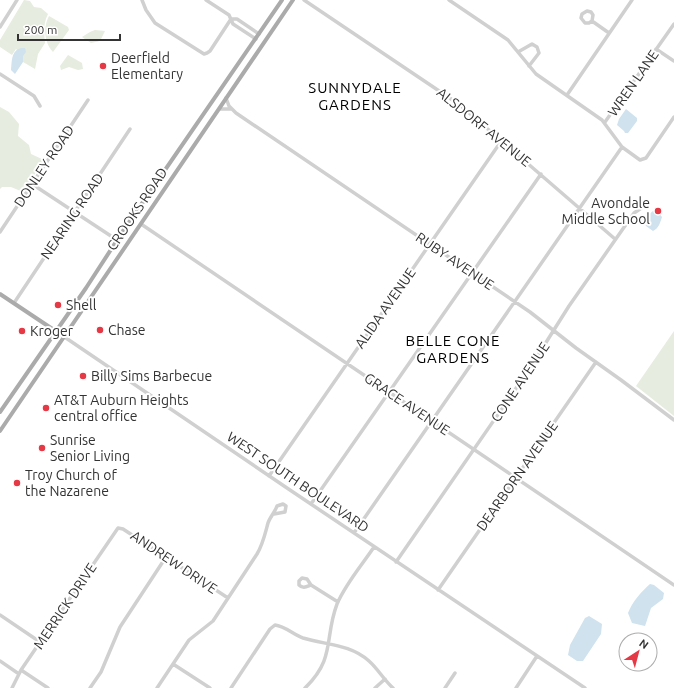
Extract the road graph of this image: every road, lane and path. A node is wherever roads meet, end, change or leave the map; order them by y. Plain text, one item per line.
1 (17, 0) edge
2 (142, 0) edge
3 (206, 0) edge
4 (282, 0) edge
5 (293, 0) edge
6 (304, 0) edge
7 (449, 0) edge
8 (632, 0) edge
9 (231, 19) junction
10 (592, 21) dead end
11 (674, 24) edge
12 (0, 27) edge
13 (609, 33) junction
14 (259, 34) junction
15 (256, 39) junction
16 (656, 49) junction
17 (247, 51) junction
18 (518, 52) junction
19 (251, 61) junction
20 (674, 62) edge
21 (529, 66) junction
22 (0, 74) edge
23 (567, 95) junction
24 (216, 97) junction
25 (226, 98) junction
26 (88, 100) dead end
27 (40, 106) dead end
28 (219, 109) junction
29 (231, 109) junction
30 (674, 117) edge
31 (605, 122) junction
32 (130, 129) dead end
33 (502, 140) junction
34 (622, 147) junction
35 (541, 174) junction
36 (32, 184) junction
37 (646, 205) dead end
38 (579, 208) junction
39 (74, 212) junction
40 (133, 216) junction
41 (141, 224) junction
42 (0, 232) edge
43 (615, 239) junction
44 (117, 240) junction
45 (430, 244) junction
46 (124, 248) junction
47 (472, 272) junction
48 (0, 294) edge
49 (514, 301) junction
50 (14, 303) junction
51 (68, 314) junction
52 (74, 321) junction
53 (56, 331) junction
54 (554, 331) junction
55 (63, 336) junction
56 (46, 346) junction
57 (52, 354) junction
58 (596, 362) junction
59 (346, 363) junction
60 (389, 392) junction
61 (0, 412) edge
62 (431, 420) junction
63 (674, 420) edge
64 (0, 422) edge
65 (5, 424) junction
66 (0, 431) edge
67 (474, 450) junction
68 (269, 476) junction
69 (516, 478) junction
70 (311, 504) junction
71 (274, 514) dead end
72 (120, 527) joint
73 (354, 533) junction
74 (374, 547) junction
75 (166, 557) junction
76 (396, 562) junction
77 (311, 585) dead end
78 (674, 585) edge
79 (438, 590) junction
80 (228, 598) junction
81 (338, 602) junction
82 (0, 615) edge
83 (40, 642) junction
84 (329, 643) junction
85 (537, 656) junction
86 (0, 661) edge
87 (173, 664) junction
88 (20, 672) junction
89 (455, 673) dead end
90 (385, 679) junction
91 (12, 688) edge
92 (48, 688) edge
93 (90, 688) edge
94 (157, 688) edge
95 (210, 688) edge
96 (231, 688) edge
97 (305, 688) edge
98 (375, 688) edge
99 (393, 688) edge
100 (445, 688) edge
101 (516, 688) edge
102 (585, 688) edge

1 - 12 street
2 - 9 street
3 - 9 street
4 - 14 main road, CROOKS ROAD
5 - 19 main road, CROOKS ROAD
6 - 33 street, ALSDORF AVENUE
7 - 18 street
8 - 13 street
9 - 14 street
9 - 15 street
10 - 13 street
11 - 16 street, WREN LANE
13 - 23 street
14 - 15 main road, CROOKS ROAD
15 - 17 main road, CROOKS ROAD
16 - 20 street
16 - 31 street, WREN LANE
17 - 19 main road
17 - 24 main road, CROOKS ROAD
18 - 21 street
18 - 21 street
19 - 25 main road, CROOKS ROAD
21 - 23 street
22 - 27 street
23 - 31 street
24 - 28 main road
24 - 40 main road, CROOKS ROAD
25 - 28 main road, CROOKS ROAD
25 - 29 street
26 - 36 street, DONLEY ROAD
28 - 29 street
28 - 41 main road, CROOKS ROAD
29 - 45 street, RUBY AVENUE
30 - 34 street
31 - 34 street
32 - 39 street, NEARING ROAD
33 - 35 street, ALSDORF AVENUE
33 - 45 street, ALIDA AVENUE
34 - 38 street
35 - 38 street, ALSDORF AVENUE
35 - 47 street
36 - 39 street
36 - 42 street, DONLEY ROAD
37 - 43 street, CONE AVENUE
38 - 43 street, ALSDORF AVENUE
38 - 49 street
39 - 44 street
39 - 50 street, NEARING ROAD
40 - 41 main road
40 - 44 main road, CROOKS ROAD
41 - 46 main road, CROOKS ROAD
41 - 59 street, GRACE AVENUE
43 - 54 street, CONE AVENUE
44 - 46 main road
44 - 51 main road, CROOKS ROAD
45 - 47 street, RUBY AVENUE
45 - 59 street, ALIDA AVENUE
46 - 52 main road, CROOKS ROAD
47 - 49 street, RUBY AVENUE
47 - 60 street
48 - 50 main road, WEST SOUTH BOULEVARD
49 - 54 street, RUBY AVENUE
49 - 62 street
50 - 53 main road, WEST SOUTH BOULEVARD
51 - 52 main road
51 - 53 main road, CROOKS ROAD
52 - 55 main road, CROOKS ROAD
53 - 55 main road, WEST SOUTH BOULEVARD
53 - 56 main road, CROOKS ROAD
54 - 58 street, RUBY AVENUE
54 - 67 street, CONE AVENUE
55 - 57 main road, CROOKS ROAD
55 - 68 street, WEST SOUTH BOULEVARD
56 - 57 main road
56 - 61 main road, CROOKS ROAD
57 - 65 main road, CROOKS ROAD
58 - 63 street, RUBY AVENUE
58 - 69 street, DEARBORN AVENUE
59 - 60 street, GRACE AVENUE
59 - 68 street, ALIDA AVENUE
60 - 62 street, GRACE AVENUE
60 - 70 street
62 - 67 street, GRACE AVENUE
62 - 73 street
64 - 65 main road
65 - 66 main road, CROOKS ROAD
67 - 69 street, GRACE AVENUE
67 - 76 street, CONE AVENUE
68 - 70 street, WEST SOUTH BOULEVARD
69 - 78 street, GRACE AVENUE
69 - 79 street, DEARBORN AVENUE
70 - 73 street, WEST SOUTH BOULEVARD
71 - 80 street
72 - 75 street, ANDREW DRIVE
72 - 83 street, MERRICK DRIVE
73 - 74 street, WEST SOUTH BOULEVARD
74 - 76 street, WEST SOUTH BOULEVARD
74 - 81 street
75 - 80 street, ANDREW DRIVE
75 - 93 street
76 - 79 street, WEST SOUTH BOULEVARD
77 - 81 street
79 - 85 street, WEST SOUTH BOULEVARD
80 - 87 street
81 - 84 street
82 - 83 street
83 - 88 street, MERRICK DRIVE
84 - 90 street
84 - 96 street
84 - 97 street
85 - 101 street
85 - 102 street, WEST SOUTH BOULEVARD
86 - 88 street
87 - 94 street
87 - 95 street
88 - 91 street, MERRICK DRIVE
88 - 92 street
89 - 100 street
90 - 98 street
90 - 99 street

